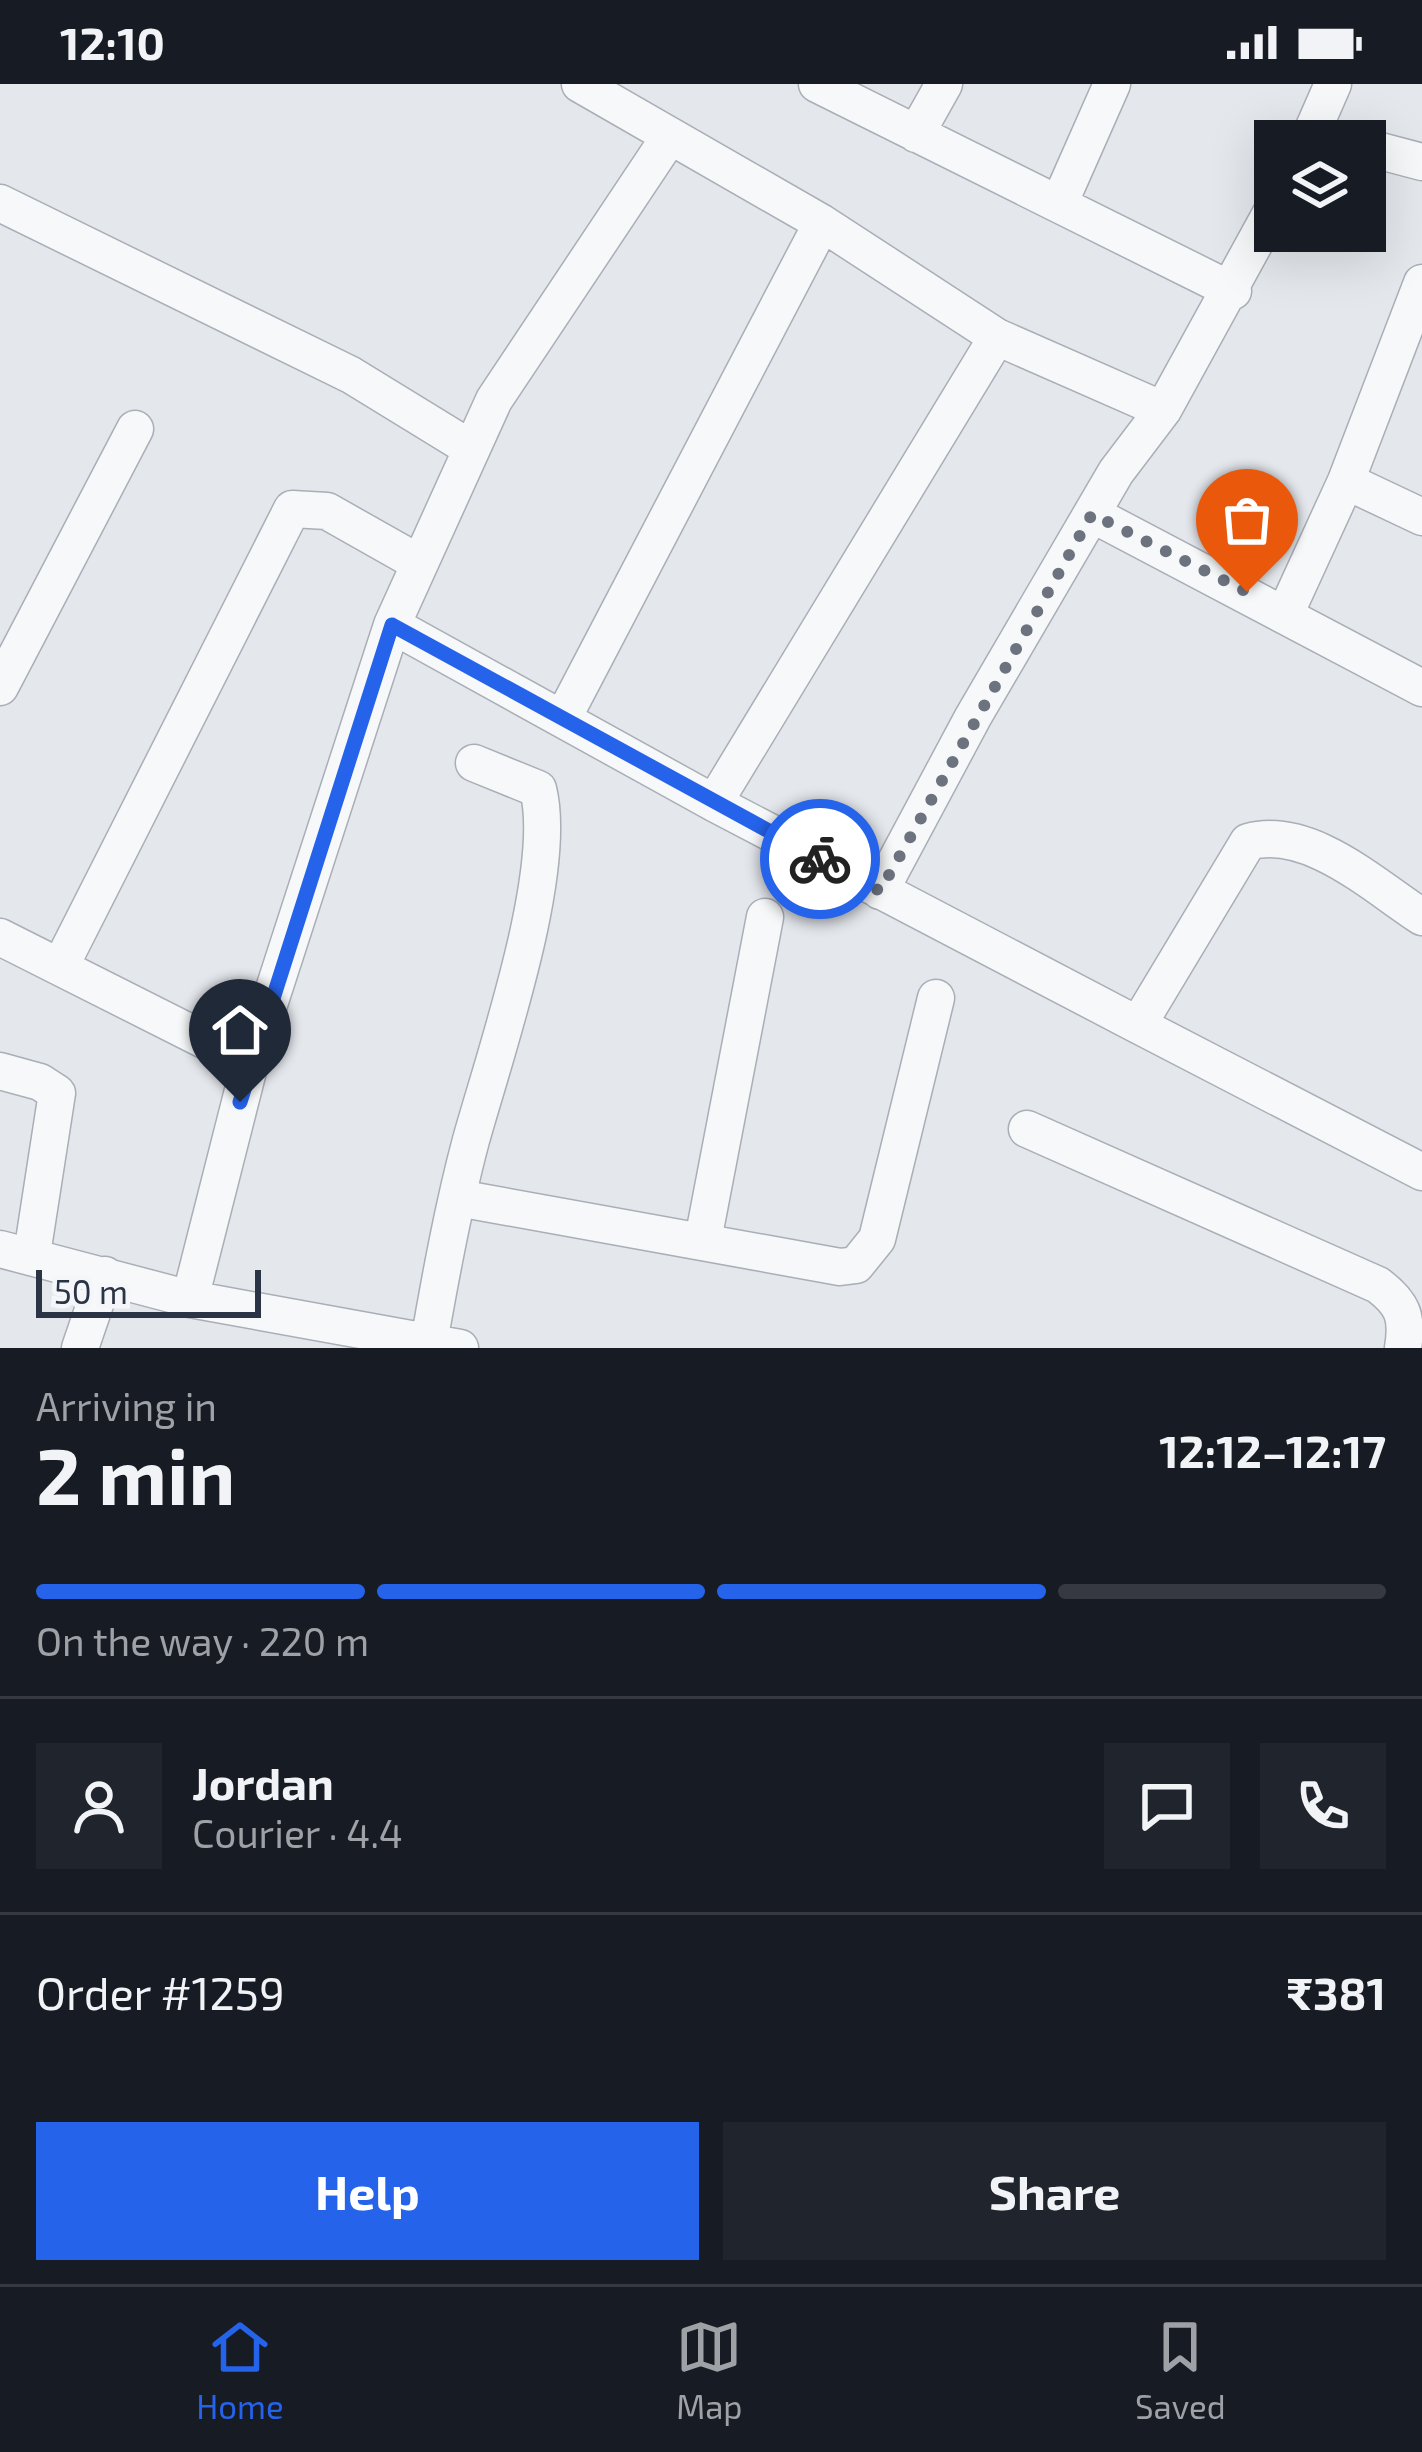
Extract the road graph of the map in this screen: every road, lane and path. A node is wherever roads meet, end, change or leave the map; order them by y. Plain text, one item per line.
1 (580, 84) edge
2 (817, 84) edge
3 (944, 84) edge
4 (1112, 84) edge
5 (1333, 84) edge
6 (1324, 120) edge
7 (916, 134) junction
8 (670, 136) junction
9 (1386, 153) edge
10 (1422, 162) edge
11 (0, 203) edge
12 (1059, 203) junction
13 (822, 223) junction
14 (1254, 248) edge
15 (1422, 283) edge
16 (1232, 291) junction
17 (997, 337) junction
18 (1162, 410) junction
19 (135, 429) dead end
20 (470, 448) junction
21 (1346, 481) junction
22 (1092, 514) junction
23 (1422, 517) edge
24 (419, 563) junction
25 (1286, 612) junction
26 (392, 625) junction
27 (0, 686) edge
28 (1422, 688) edge
29 (563, 718) junction
30 (474, 763) dead end
31 (713, 803) junction
32 (880, 891) junction
33 (765, 917) dead end
34 (1422, 917) edge
35 (0, 937) edge
36 (60, 968) junction
37 (936, 998) dead end
38 (1138, 1025) junction
39 (250, 1063) junction
40 (0, 1071) edge
41 (1027, 1130) dead end
42 (1422, 1172) edge
43 (458, 1198) junction
44 (703, 1240) junction
45 (16, 1251) edge
46 (105, 1275) junction
47 (190, 1299) junction
48 (439, 1345) edge
49 (80, 1348) edge
50 (1403, 1348) edge

1 - 8 street
2 - 7 street
3 - 7 street
4 - 12 street
5 - 6 street
7 - 12 street
8 - 13 street
8 - 20 street
9 - 10 street
11 - 20 street
12 - 16 street
13 - 17 street
13 - 29 street
14 - 16 street
15 - 21 street
16 - 18 street
17 - 18 street
17 - 31 street
18 - 22 street
19 - 27 street
20 - 24 street
21 - 23 street
21 - 25 street
22 - 25 street
22 - 32 street
24 - 26 street
24 - 36 street
25 - 28 street
26 - 29 street
26 - 39 street
29 - 31 street
30 - 43 street
31 - 32 street
32 - 38 street
33 - 44 street
34 - 38 street
35 - 36 street
36 - 39 street
37 - 44 street
38 - 42 street
39 - 47 street
40 - 45 street
41 - 50 street
43 - 44 street
43 - 48 street
45 - 46 street
46 - 47 street
46 - 49 street
47 - 48 street

